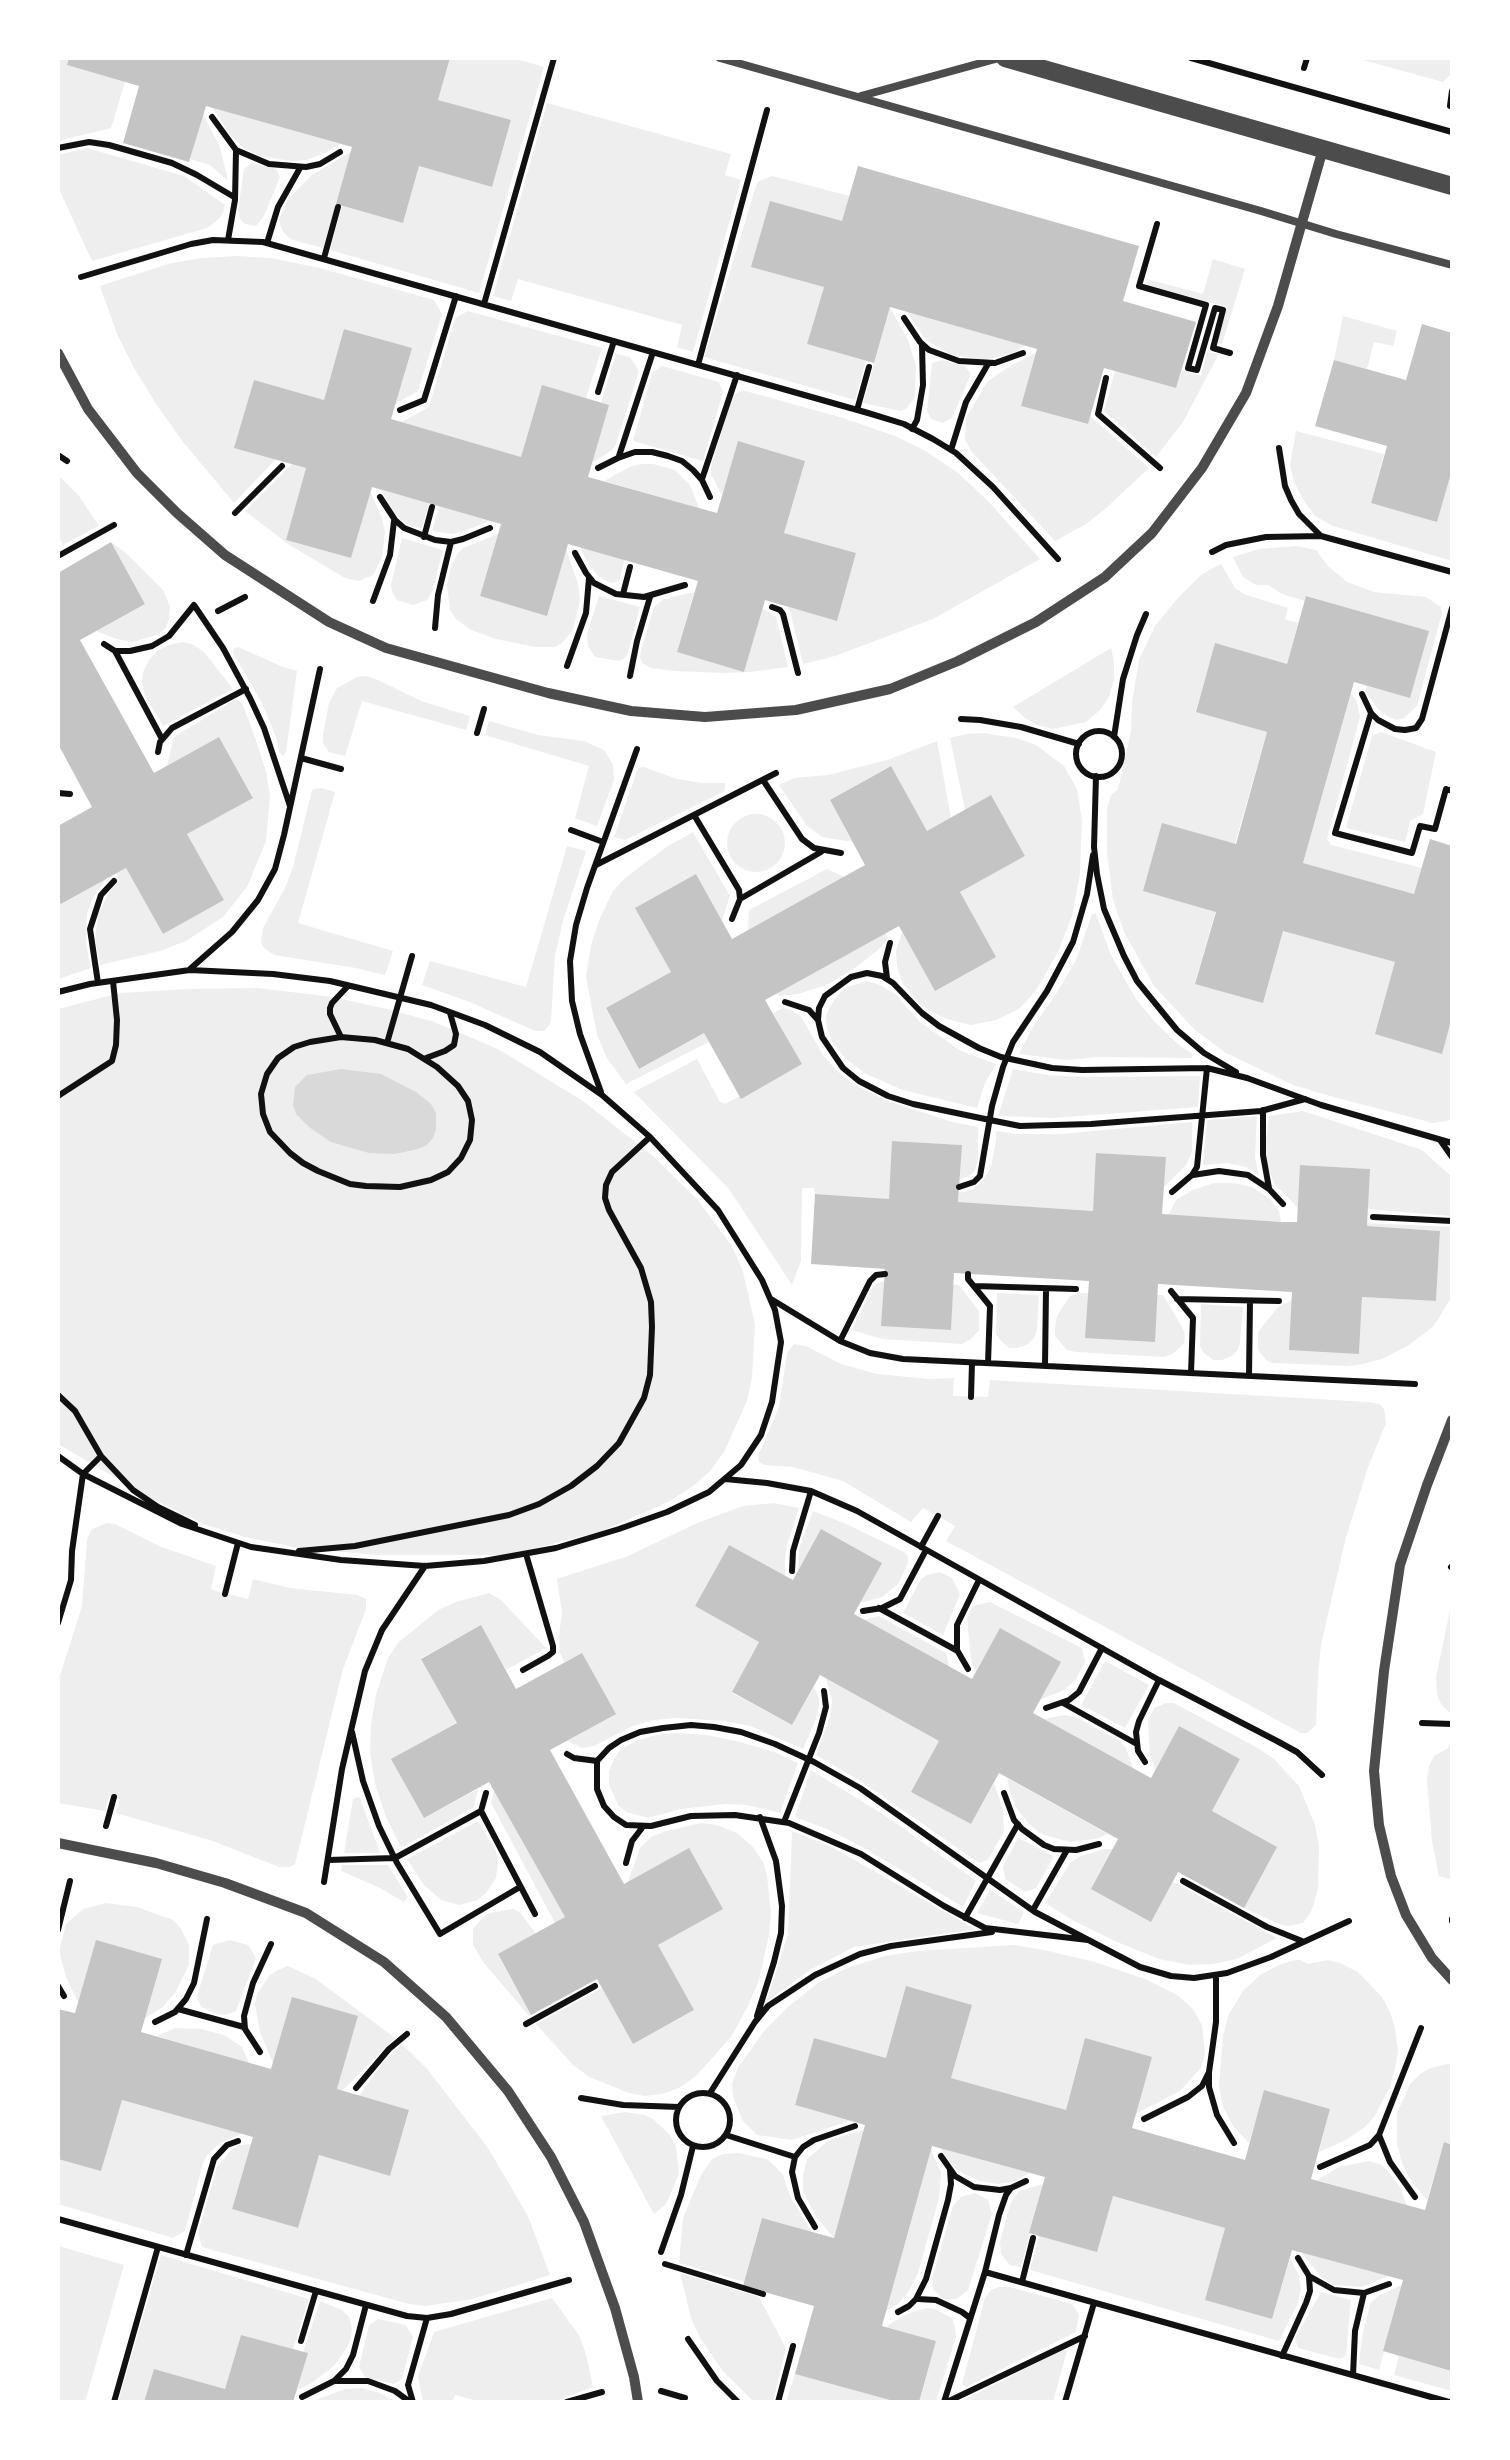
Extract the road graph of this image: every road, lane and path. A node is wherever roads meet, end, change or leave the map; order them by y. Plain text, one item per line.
1 (554, 58) edge
2 (720, 58) edge
3 (1002, 58) edge
4 (1191, 58) edge
5 (1307, 58) edge
6 (1304, 68) dead end
7 (1452, 91) edge
8 (856, 97) junction
9 (1450, 106) dead end
10 (767, 110) dead end
11 (212, 117) dead end
12 (1452, 132) edge
13 (58, 148) edge
14 (1323, 148) junction
15 (236, 150) junction
16 (340, 152) dead end
17 (300, 167) junction
18 (1452, 186) edge
19 (234, 197) junction
20 (338, 208) dead end
21 (1157, 224) dead end
22 (1300, 224) junction
23 (228, 240) junction
24 (266, 244) junction
25 (324, 258) junction
26 (1452, 266) edge
27 (81, 277) dead end
28 (456, 296) junction
29 (484, 304) junction
30 (904, 318) dead end
31 (614, 341) junction
32 (922, 344) junction
33 (653, 352) junction
34 (58, 353) edge
35 (1023, 353) dead end
36 (1230, 353) dead end
37 (989, 362) junction
38 (698, 365) junction
39 (870, 367) dead end
40 (736, 375) junction
41 (1106, 378) dead end
42 (598, 392) dead end
43 (400, 410) dead end
44 (857, 410) junction
45 (912, 428) junction
46 (1279, 448) dead end
47 (952, 450) junction
48 (58, 455) edge
49 (618, 458) junction
50 (67, 461) dead end
51 (282, 466) dead end
52 (598, 468) dead end
53 (1160, 468) dead end
54 (702, 480) junction
55 (380, 497) dead end
56 (710, 497) dead end
57 (432, 507) dead end
58 (234, 512) dead end
59 (394, 520) junction
60 (114, 525) dead end
61 (490, 528) dead end
62 (1320, 536) junction
63 (424, 537) junction
64 (451, 542) junction
65 (1212, 552) dead end
66 (576, 554) dead end
67 (58, 556) edge
68 (1058, 560) dead end
69 (630, 567) dead end
70 (1452, 572) edge
71 (589, 577) junction
72 (685, 585) dead end
73 (251, 594) dead end
74 (623, 594) junction
75 (650, 596) junction
76 (374, 601) dead end
77 (772, 607) dead end
78 (1452, 608) edge
79 (218, 611) dead end
80 (1146, 614) dead end
81 (435, 628) dead end
82 (104, 644) dead end
83 (115, 651) junction
84 (567, 666) dead end
85 (320, 670) dead end
86 (798, 673) dead end
87 (630, 676) dead end
88 (246, 689) junction
89 (1362, 694) dead end
90 (484, 709) dead end
91 (1371, 714) junction
92 (961, 720) dead end
93 (476, 733) dead end
94 (1114, 736) junction
95 (162, 740) junction
96 (1078, 744) junction
97 (637, 749) dead end
98 (158, 752) dead end
99 (301, 758) junction
100 (341, 769) dead end
101 (776, 773) dead end
102 (1096, 776) junction
103 (763, 780) junction
104 (1452, 791) edge
105 (58, 793) edge
106 (70, 794) dead end
107 (290, 807) junction
108 (694, 815) junction
109 (571, 830) dead end
110 (603, 842) junction
111 (1094, 847) junction
112 (822, 851) junction
113 (841, 852) dead end
114 (595, 866) junction
115 (114, 881) dead end
116 (740, 900) junction
117 (732, 919) dead end
118 (890, 943) dead end
119 (412, 956) dead end
120 (190, 970) junction
121 (887, 980) junction
122 (114, 981) junction
123 (98, 983) junction
124 (348, 986) junction
125 (58, 992) edge
126 (400, 998) junction
127 (785, 1002) dead end
128 (450, 1013) junction
129 (818, 1020) junction
130 (341, 1037) junction
131 (387, 1043) junction
132 (424, 1058) junction
133 (1006, 1058) junction
134 (1207, 1068) junction
135 (1246, 1078) junction
136 (602, 1095) junction
137 (58, 1096) edge
138 (1305, 1099) junction
139 (1263, 1110) junction
140 (1203, 1116) junction
141 (990, 1120) junction
142 (650, 1137) junction
143 (1440, 1140) junction
144 (1452, 1143) edge
145 (1452, 1157) edge
146 (1192, 1175) junction
147 (959, 1186) dead end
148 (1269, 1190) junction
149 (1172, 1192) dead end
150 (1284, 1204) dead end
151 (1373, 1217) dead end
152 (1452, 1221) edge
153 (885, 1274) dead end
154 (968, 1274) dead end
155 (974, 1286) junction
156 (1046, 1288) junction
157 (1076, 1289) dead end
158 (1171, 1292) dead end
159 (770, 1298) junction
160 (1177, 1299) junction
161 (1250, 1301) junction
162 (1279, 1302) dead end
163 (840, 1341) junction
164 (972, 1363) junction
165 (988, 1363) junction
166 (1046, 1366) junction
167 (1191, 1374) junction
168 (1249, 1376) junction
169 (1415, 1384) dead end
170 (58, 1395) edge
171 (971, 1397) dead end
172 (1452, 1420) edge
173 (58, 1456) edge
174 (102, 1456) junction
175 (83, 1474) junction
176 (723, 1479) junction
177 (811, 1491) junction
178 (938, 1516) dead end
179 (213, 1534) junction
180 (238, 1543) junction
181 (923, 1549) junction
182 (278, 1551) junction
183 (526, 1554) junction
184 (424, 1566) junction
185 (792, 1571) dead end
186 (980, 1580) junction
187 (225, 1594) dead end
188 (879, 1608) junction
189 (864, 1611) dead end
190 (58, 1623) edge
191 (1102, 1648) junction
192 (957, 1650) junction
193 (968, 1668) dead end
194 (523, 1670) dead end
195 (1159, 1680) junction
196 (824, 1691) dead end
197 (1062, 1703) junction
198 (1046, 1708) dead end
199 (1422, 1723) dead end
200 (1452, 1724) edge
201 (352, 1731) junction
202 (1136, 1744) junction
203 (567, 1754) dead end
204 (809, 1760) junction
205 (597, 1761) junction
206 (1144, 1762) dead end
207 (1322, 1775) dead end
208 (1004, 1792) dead end
209 (486, 1793) dead end
210 (114, 1797) dead end
211 (480, 1810) junction
212 (760, 1817) junction
213 (784, 1822) junction
214 (1018, 1824) junction
215 (106, 1826) dead end
216 (643, 1827) junction
217 (58, 1843) edge
218 (1099, 1844) dead end
219 (1067, 1850) junction
220 (394, 1858) junction
221 (328, 1860) junction
222 (626, 1863) dead end
223 (987, 1879) junction
224 (70, 1881) dead end
225 (324, 1882) dead end
226 (1183, 1882) dead end
227 (520, 1887) junction
228 (1033, 1910) junction
229 (535, 1914) dead end
230 (965, 1918) junction
231 (207, 1919) dead end
232 (1349, 1921) dead end
233 (58, 1930) edge
234 (998, 1932) junction
235 (1088, 1940) junction
236 (1304, 1941) junction
237 (272, 1944) dead end
238 (1216, 1975) junction
239 (1452, 1980) edge
240 (58, 1986) edge
241 (595, 1986) dead end
242 (64, 1996) dead end
243 (178, 2009) junction
244 (154, 2022) dead end
245 (755, 2022) junction
246 (526, 2024) dead end
247 (244, 2027) junction
248 (1421, 2028) dead end
249 (406, 2034) dead end
250 (260, 2052) dead end
251 (1208, 2072) junction
252 (356, 2088) dead end
253 (710, 2093) junction
254 (580, 2098) dead end
255 (679, 2106) junction
256 (1144, 2119) dead end
257 (855, 2126) dead end
258 (726, 2135) junction
259 (1379, 2135) junction
260 (238, 2141) dead end
261 (1234, 2143) dead end
262 (693, 2146) junction
263 (941, 2156) dead end
264 (794, 2157) junction
265 (1320, 2166) dead end
266 (950, 2170) junction
267 (1026, 2182) dead end
268 (1011, 2188) junction
269 (1414, 2197) dead end
270 (58, 2218) edge
271 (815, 2228) dead end
272 (1033, 2238) dead end
273 (158, 2247) junction
274 (661, 2252) dead end
275 (186, 2255) junction
276 (1298, 2258) dead end
277 (665, 2264) dead end
278 (985, 2272) junction
279 (1309, 2276) junction
280 (569, 2280) dead end
281 (1022, 2282) junction
282 (1389, 2284) dead end
283 (316, 2291) junction
284 (764, 2294) dead end
285 (1364, 2294) junction
286 (916, 2300) junction
287 (1094, 2303) junction
288 (366, 2305) junction
289 (898, 2312) dead end
290 (427, 2318) junction
291 (970, 2318) junction
292 (1084, 2336) junction
293 (688, 2339) dead end
294 (301, 2341) dead end
295 (793, 2346) dead end
296 (1282, 2356) junction
297 (1352, 2375) junction
298 (334, 2381) junction
299 (654, 2390) dead end
300 (602, 2392) dead end
301 (302, 2397) dead end
302 (685, 2398) dead end
303 (114, 2402) edge
304 (412, 2402) edge
305 (567, 2402) edge
306 (638, 2402) edge
307 (738, 2402) edge
308 (778, 2402) edge
309 (945, 2402) edge
310 (1064, 2402) edge
311 (1449, 2402) edge

1 - 29 path
2 - 8 lane
3 - 8 lane
3 - 14 street
4 - 12 path
5 - 6 path
7 - 9 path
8 - 22 lane
10 - 38 path
11 - 15 path
13 - 19 path
14 - 18 street
14 - 22 street
15 - 17 path
15 - 19 path
16 - 17 path
17 - 24 path
19 - 23 path
20 - 25 path
21 - 36 path
22 - 26 lane
22 - 34 street
23 - 24 path
23 - 27 path
24 - 25 path
25 - 28 path
28 - 29 path
28 - 43 path
29 - 31 path
30 - 32 path
31 - 33 path
31 - 42 path
32 - 37 path
32 - 45 path
33 - 38 path
33 - 49 path
35 - 37 path
37 - 47 path
38 - 40 path
39 - 44 path
40 - 44 path
40 - 54 path
41 - 53 path
44 - 45 path
45 - 47 path
46 - 62 path
47 - 68 path
48 - 50 path
49 - 52 path
49 - 54 path
51 - 58 path
54 - 56 path
55 - 59 path
57 - 63 path
59 - 63 path
59 - 76 path
60 - 67 path
61 - 64 path
62 - 65 path
62 - 70 path
63 - 64 path
64 - 81 path
66 - 71 path
69 - 74 path
71 - 74 path
71 - 84 path
72 - 75 path
73 - 79 path
74 - 75 path
75 - 87 path
77 - 86 path
78 - 91 path
80 - 94 path
82 - 83 path
83 - 88 path
83 - 95 path
85 - 99 path
88 - 95 path
88 - 107 path
89 - 91 path
90 - 93 path
91 - 104 path
92 - 96 path
94 - 96 path
94 - 102 path
95 - 98 path
96 - 102 path
97 - 110 path
99 - 100 path
99 - 107 path
101 - 103 path
102 - 111 path
103 - 108 path
103 - 112 path
105 - 106 path
107 - 120 path
108 - 114 path
108 - 116 path
109 - 110 path
110 - 114 path
111 - 133 path
111 - 135 path
112 - 113 path
112 - 116 path
114 - 136 path
115 - 123 path
116 - 117 path
118 - 121 path
119 - 126 path
120 - 122 path
120 - 124 path
121 - 129 path
121 - 133 path
122 - 123 path
122 - 137 path
123 - 125 path
124 - 126 path
124 - 130 path
126 - 128 path
126 - 131 path
127 - 129 path
128 - 132 path
128 - 136 path
129 - 141 path
130 - 131 path
130 - 132 path
131 - 132 path
133 - 134 path
133 - 141 path
134 - 135 path
134 - 140 path
135 - 138 path
136 - 142 path
138 - 139 path
138 - 143 path
139 - 140 path
139 - 148 path
140 - 141 path
140 - 146 path
141 - 147 path
142 - 159 path
142 - 182 path
143 - 144 path
143 - 145 path
146 - 148 path
146 - 149 path
148 - 150 path
151 - 152 path
153 - 163 path
154 - 155 path
155 - 156 path
155 - 165 path
156 - 157 path
156 - 166 path
158 - 160 path
159 - 163 path
159 - 176 path
160 - 161 path
160 - 167 path
161 - 162 path
161 - 168 path
163 - 164 path
164 - 165 path
164 - 171 path
165 - 166 path
166 - 167 path
167 - 168 path
168 - 169 path
170 - 174 path
172 - 239 street
173 - 175 path
174 - 175 path
174 - 179 path
175 - 179 path
175 - 190 path
176 - 177 path
176 - 183 path
177 - 181 path
177 - 185 path
178 - 181 path
179 - 180 path
180 - 182 path
180 - 187 path
181 - 186 path
181 - 188 path
182 - 184 path
183 - 184 path
183 - 194 path
184 - 201 path
186 - 191 path
186 - 192 path
188 - 189 path
188 - 192 path
191 - 195 path
191 - 197 path
192 - 193 path
195 - 202 path
195 - 207 path
196 - 204 path
197 - 198 path
197 - 202 path
199 - 200 path
201 - 220 path
201 - 221 path
202 - 206 path
203 - 205 path
204 - 205 path
204 - 213 path
204 - 223 path
205 - 216 path
208 - 214 path
209 - 211 path
210 - 215 path
211 - 220 path
211 - 227 path
212 - 213 path
212 - 216 path
212 - 245 path
213 - 230 path
214 - 219 path
214 - 223 path
216 - 222 path
217 - 306 street
218 - 219 path
219 - 228 path
220 - 221 path
220 - 227 path
221 - 225 path
223 - 228 path
223 - 230 path
224 - 233 path
226 - 236 path
227 - 229 path
228 - 235 path
230 - 234 path
231 - 243 path
232 - 236 path
234 - 235 path
234 - 245 path
235 - 238 path
236 - 238 path
237 - 247 path
238 - 251 path
240 - 242 path
241 - 246 path
243 - 244 path
243 - 247 path
245 - 253 path
247 - 250 path
248 - 259 path
249 - 252 path
251 - 256 path
251 - 261 path
253 - 255 path
253 - 258 path
254 - 255 path
255 - 262 path
257 - 264 path
258 - 262 path
258 - 264 path
259 - 265 path
259 - 269 path
260 - 275 path
262 - 274 path
263 - 266 path
264 - 271 path
266 - 268 path
266 - 286 path
267 - 268 path
268 - 278 path
270 - 273 path
272 - 281 path
273 - 275 path
273 - 303 path
275 - 283 path
276 - 279 path
277 - 284 path
278 - 281 path
278 - 291 path
279 - 285 path
279 - 296 path
280 - 290 path
281 - 287 path
282 - 285 path
283 - 288 path
283 - 294 path
285 - 297 path
286 - 289 path
286 - 291 path
287 - 292 path
287 - 296 path
288 - 290 path
288 - 298 path
290 - 304 path
291 - 309 path
292 - 309 path
292 - 310 path
293 - 307 path
295 - 308 path
296 - 297 path
297 - 311 path
298 - 301 path
298 - 304 path
299 - 302 path
300 - 305 path

